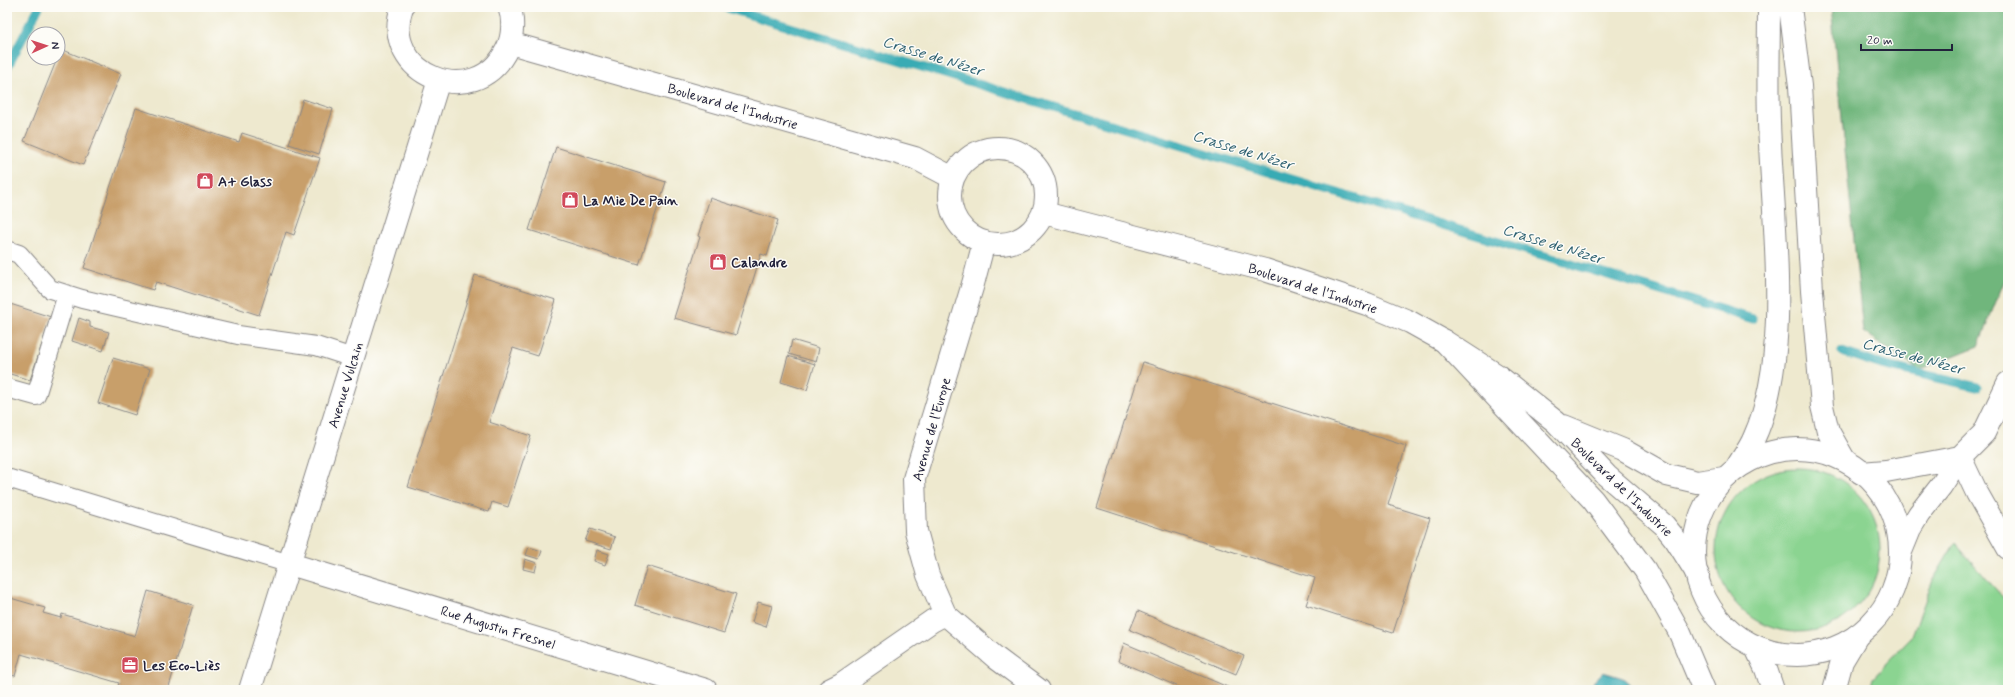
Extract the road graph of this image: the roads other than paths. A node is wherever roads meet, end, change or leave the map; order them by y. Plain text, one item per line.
1 (509, 7) edge
2 (1769, 7) edge
3 (1790, 7) edge
4 (400, 8) edge
5 (510, 43) junction
6 (439, 80) junction
7 (953, 178) junction
8 (1044, 212) junction
9 (984, 242) junction
10 (7, 250) edge
11 (67, 294) junction
12 (1444, 341) junction
13 (353, 358) junction
14 (2008, 383) edge
15 (7, 388) edge
16 (1556, 422) junction
17 (1960, 457) junction
18 (1853, 467) junction
19 (1731, 472) junction
20 (7, 478) edge
21 (2008, 548) edge
22 (1900, 554) junction
23 (290, 564) junction
24 (1698, 575) junction
25 (945, 614) junction
26 (1857, 636) junction
27 (1757, 650) junction
28 (250, 690) edge
29 (706, 690) edge
30 (828, 690) edge
31 (1039, 690) edge
32 (1704, 690) edge
33 (1772, 690) edge
34 (1834, 690) edge

1 - 5 main road
2 - 19 main road
3 - 18 main road
4 - 6 main road
5 - 6 main road
5 - 7 main road, Boulevard de l'Industrie
6 - 13 main road, Avenue Vulcain
7 - 8 main road
7 - 9 main road
8 - 9 main road
8 - 12 main road, Boulevard de l'Industrie
9 - 25 main road, Avenue de l'Europe
10 - 11 lane
11 - 13 lane
11 - 15 lane
12 - 16 main road, Boulevard de l'Industrie
12 - 32 main road
13 - 23 main road, Avenue Vulcain
14 - 17 main road
16 - 19 main road, Boulevard de l'Industrie
16 - 24 main road, Boulevard de l'Industrie
17 - 18 main road
17 - 21 main road
17 - 22 main road
18 - 19 main road
18 - 22 main road
19 - 24 main road
20 - 23 lane
22 - 26 main road
23 - 28 main road, Avenue Vulcain
23 - 29 main road, Rue Augustin Fresnel
24 - 27 main road
25 - 30 main road
25 - 31 main road, Avenue de l'Europe
26 - 27 main road
26 - 34 main road
27 - 33 main road

